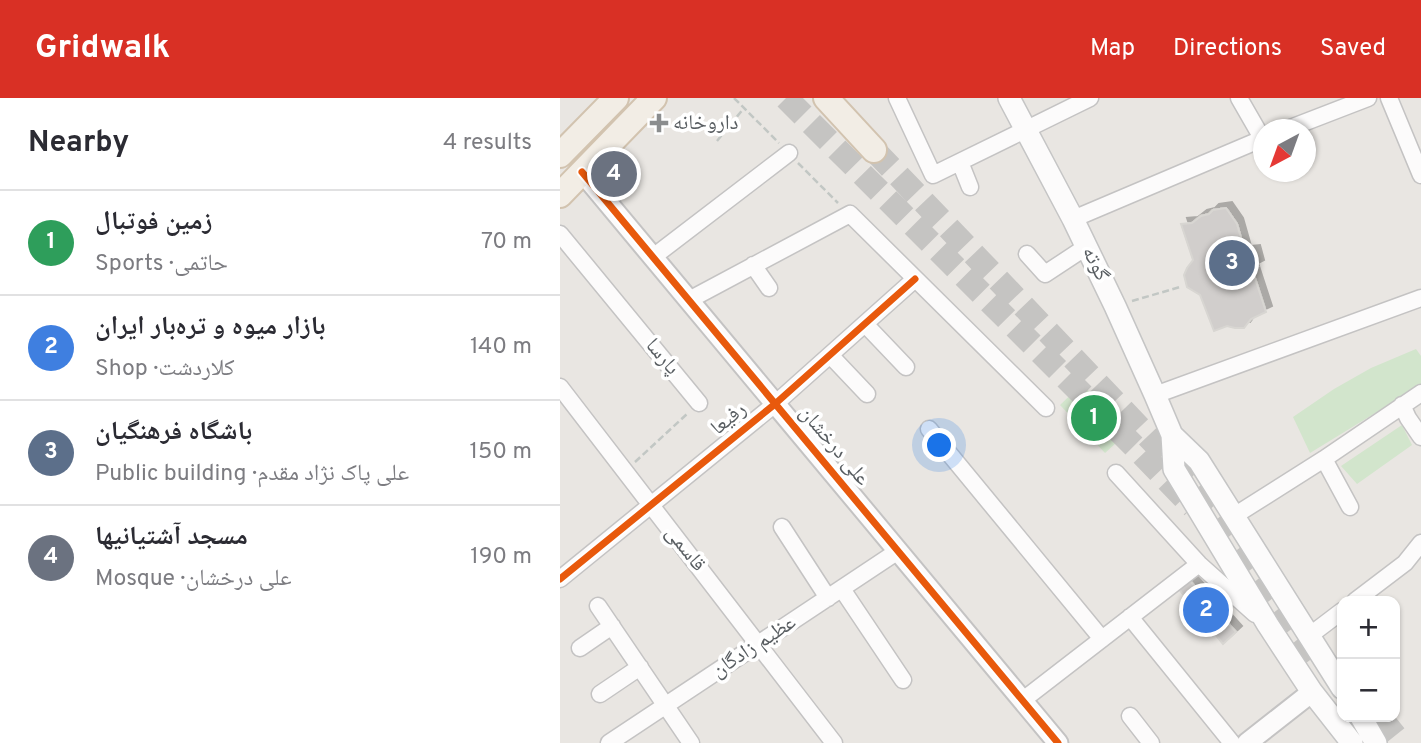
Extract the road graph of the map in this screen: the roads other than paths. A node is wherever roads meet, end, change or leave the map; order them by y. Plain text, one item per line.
1 (615, 98) edge
2 (654, 98) edge
3 (826, 98) edge
4 (897, 98) edge
5 (1009, 98) edge
6 (1090, 98) edge
7 (1239, 98) edge
8 (1368, 98) edge
9 (1389, 98) edge
10 (1314, 119) edge
11 (1253, 121) edge
12 (1026, 130) junction
13 (1253, 142) edge
14 (874, 150) tunnel mouth
15 (789, 153) dead end
16 (560, 155) edge
17 (960, 162) junction
18 (582, 172) junction
19 (1421, 174) edge
20 (971, 187) dead end
21 (560, 195) edge
22 (1073, 219) junction
23 (560, 234) edge
24 (1086, 247) junction
25 (1027, 254) dead end
26 (653, 257) junction
27 (753, 265) junction
28 (915, 279) junction
29 (769, 288) dead end
30 (1421, 298) edge
31 (689, 300) junction
32 (865, 324) junction
33 (831, 355) junction
34 (906, 368) dead end
35 (560, 387) edge
36 (1421, 393) edge
37 (867, 394) dead end
38 (1155, 395) junction
39 (699, 403) road end
40 (775, 404) junction
41 (1402, 405) junction
42 (1046, 408) dead end
43 (929, 429) dead end
44 (1172, 435) junction
45 (1421, 437) edge
46 (1324, 459) junction
47 (1116, 473) dead end
48 (651, 505) junction
49 (1350, 507) dead end
50 (1234, 516) junction
51 (782, 527) dead end
52 (1421, 543) edge
53 (898, 551) junction
54 (1199, 564) junction
55 (560, 579) edge
56 (835, 594) junction
57 (1362, 596) edge
58 (598, 606) dead end
59 (1337, 615) edge
60 (1129, 617) junction
61 (1268, 625) junction
62 (612, 626) junction
63 (1309, 636) junction
64 (1102, 639) junction
65 (758, 644) junction
66 (579, 648) dead end
67 (640, 667) junction
68 (903, 680) dead end
69 (1337, 680) edge
70 (600, 694) dead end
71 (1023, 700) junction
72 (1327, 700) edge
73 (666, 705) junction
74 (1130, 716) dead end
75 (1364, 722) edge
76 (609, 743) edge
77 (691, 743) edge
78 (834, 743) edge
79 (1058, 743) edge
80 (1150, 743) edge
81 (1232, 743) edge
82 (1247, 743) edge
83 (1352, 743) edge
84 (1376, 743) edge

1 - 16 main road
2 - 18 main road
3 - 14 main road
4 - 17 street
5 - 12 main road, گوته
6 - 12 street
7 - 11 street
8 - 10 street
9 - 19 street
12 - 17 street
12 - 22 main road, گوته
13 - 22 street
15 - 26 street
17 - 20 street
18 - 21 main road
18 - 26 street, علی درخشان
22 - 24 main road, گوته
23 - 39 street, پارسا
24 - 25 street
24 - 38 main road, گوته
26 - 31 street, علی درخشان
27 - 28 street
27 - 29 street
27 - 31 street
28 - 32 street, رفیعا
28 - 42 street
30 - 38 street
31 - 40 street, علی درخشان
32 - 33 street, رفیعا
32 - 34 street
33 - 37 street
33 - 40 street, رفیعا
35 - 48 street, قاسمی
36 - 41 street
38 - 44 main road, گوته
40 - 48 street, رفیعا
40 - 53 street, علی درخشان
41 - 45 street
41 - 46 street
43 - 64 street
44 - 50 main road, گوته
44 - 61 main road, گوته
46 - 49 street
46 - 50 street
47 - 54 street
48 - 55 street, رفیعا
48 - 65 street, قاسمی
50 - 63 main road, گوته
51 - 56 street
52 - 57 street
53 - 56 street, عظیم زادگان
53 - 71 street, علی درخشان
54 - 60 street
54 - 61 street
56 - 65 street, عظیم زادگان
56 - 68 street
58 - 62 street
59 - 63 street
60 - 64 street
60 - 81 street
61 - 72 main road, گوته
62 - 66 street
62 - 67 street
63 - 69 main road, گوته
64 - 71 street
65 - 73 street, عظیم زادگان
65 - 78 street, قاسمی
67 - 70 street
67 - 73 street
71 - 79 street, علی درخشان
72 - 82 street
72 - 83 main road, گوته
73 - 76 street, عظیم زادگان
73 - 77 street
74 - 80 street
75 - 84 main road

